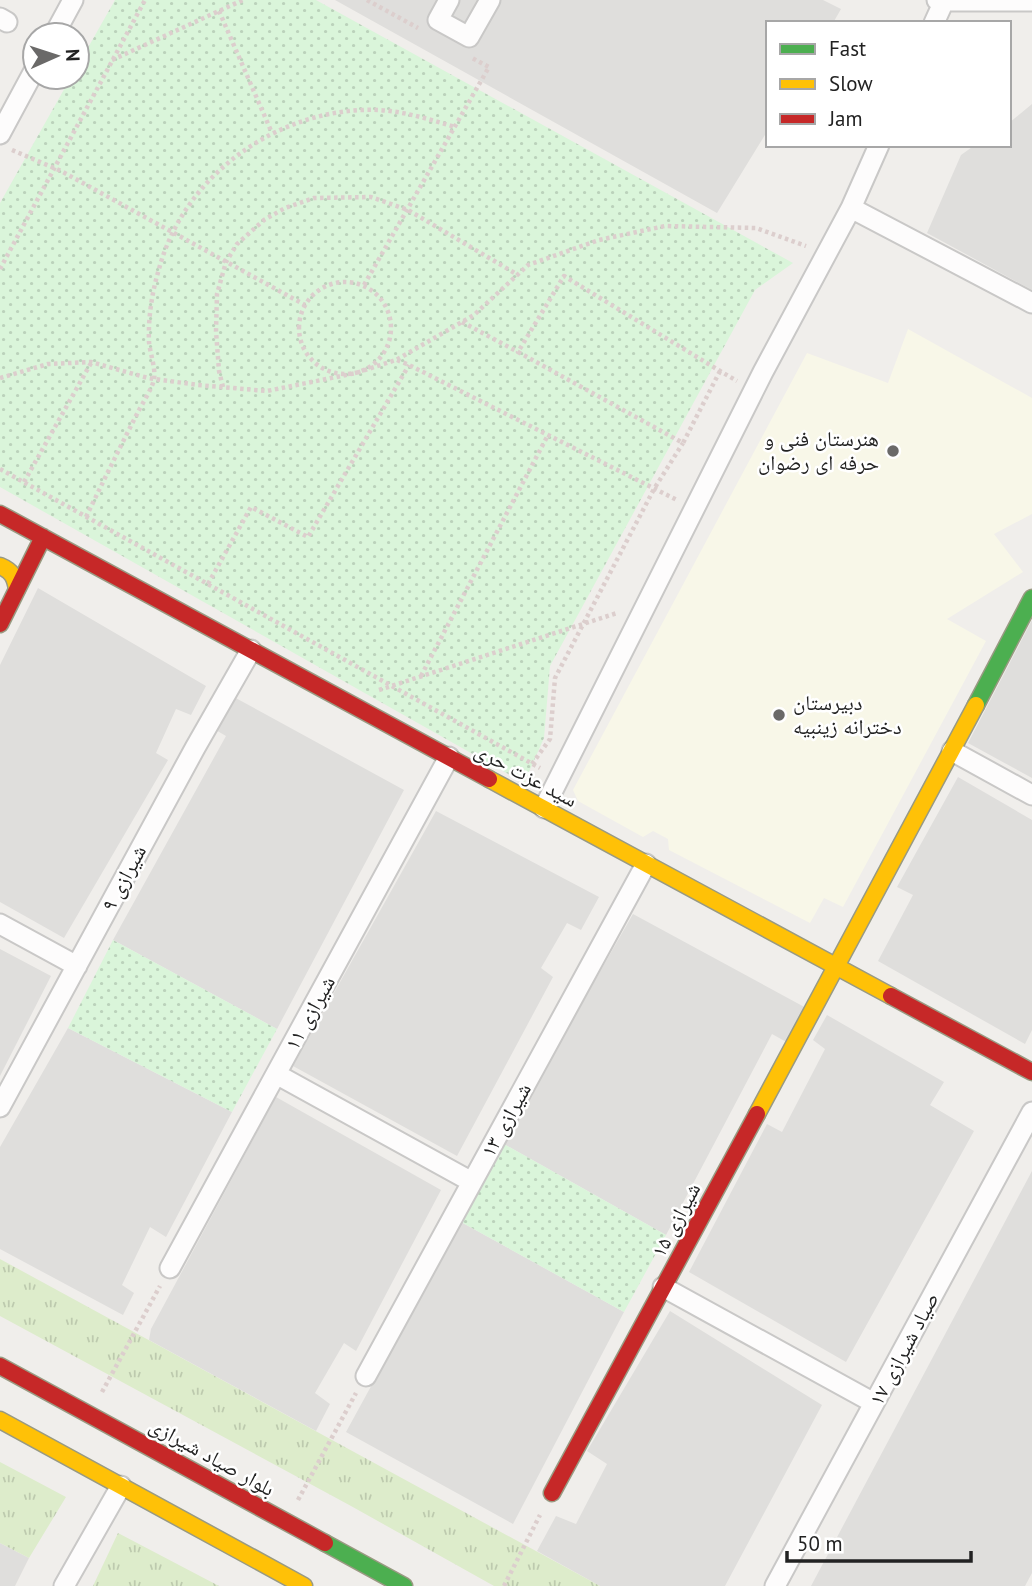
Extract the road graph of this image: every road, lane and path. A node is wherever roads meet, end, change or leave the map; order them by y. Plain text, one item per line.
1 (73, 0) edge
2 (145, 0) edge
3 (243, 0) edge
4 (449, 0) edge
5 (490, 0) edge
6 (940, 1) edge
7 (1032, 1) edge
8 (219, 11) junction
9 (62, 21) edge
10 (935, 21) edge
11 (112, 61) junction
12 (489, 67) dead end
13 (26, 91) edge
14 (455, 127) junction
15 (272, 133) junction
16 (5, 142) edge
17 (878, 147) edge
18 (53, 170) junction
19 (851, 208) junction
20 (408, 210) junction
21 (173, 232) junction
22 (827, 253) junction
23 (226, 262) junction
24 (0, 269) edge
25 (518, 275) junction
26 (365, 285) junction
27 (1032, 303) edge
28 (305, 305) junction
29 (461, 322) junction
30 (518, 352) junction
31 (396, 360) junction
32 (91, 362) junction
33 (409, 365) junction
34 (720, 371) junction
35 (356, 373) junction
36 (0, 378) edge
37 (154, 379) junction
38 (223, 387) junction
39 (753, 391) junction
40 (548, 435) junction
41 (683, 443) junction
42 (0, 469) edge
43 (24, 482) junction
44 (654, 489) junction
45 (694, 509) junction
46 (86, 517) junction
47 (2, 521) edge
48 (43, 537) junction
49 (0, 566) edge
50 (208, 584) junction
51 (17, 589) junction
52 (1032, 598) edge
53 (646, 604) junction
54 (0, 624) edge
55 (582, 625) junction
56 (251, 650) junction
57 (421, 676) junction
58 (390, 686) junction
59 (378, 690) dead end
60 (952, 751) junction
61 (449, 757) junction
62 (532, 764) junction
63 (559, 779) junction
64 (1032, 795) edge
65 (544, 808) junction
66 (646, 864) junction
67 (0, 923) edge
68 (77, 966) junction
69 (837, 967) junction
70 (1032, 1072) edge
71 (276, 1074) junction
72 (0, 1107) edge
73 (1032, 1112) edge
74 (472, 1182) junction
75 (170, 1268) joint
76 (663, 1287) junction
77 (0, 1366) edge
78 (366, 1376) joint
79 (874, 1403) junction
80 (90, 1415) junction
81 (0, 1420) edge
82 (121, 1486) junction
83 (552, 1493) joint
84 (286, 1522) junction
85 (64, 1586) edge
86 (304, 1586) edge
87 (404, 1586) edge
88 (504, 1586) edge
89 (775, 1586) edge

1 - 9 street
2 - 11 path
3 - 8 path
4 - 5 street
6 - 7 street
6 - 10 street
8 - 11 path
8 - 15 path
11 - 18 path
12 - 14 path
13 - 16 street
14 - 15 path
14 - 20 path
15 - 21 path
16 - 18 path
17 - 19 street
18 - 21 path
18 - 24 path
19 - 22 street
19 - 27 street
20 - 23 path
20 - 25 path
20 - 26 path
21 - 23 path
21 - 37 path
22 - 25 path
22 - 39 street
23 - 28 path
23 - 38 path
25 - 29 path
26 - 28 path
26 - 35 path
28 - 35 path
29 - 30 path
29 - 31 path
30 - 34 path
30 - 41 path
31 - 33 path
31 - 35 path
32 - 36 path
32 - 37 path
32 - 43 path
33 - 40 path
33 - 50 path
34 - 39 path
34 - 41 path
35 - 38 path
37 - 38 path
37 - 46 path
39 - 45 street
40 - 44 path
40 - 57 path
41 - 44 path
42 - 43 path
43 - 46 path
44 - 45 path
44 - 55 path
45 - 53 street
46 - 50 path
47 - 48 street, سید عزت حری
48 - 51 street
48 - 56 street, سید عزت حری
49 - 51 street
50 - 58 path
51 - 54 street
52 - 60 street, شیرازی ۱۵
53 - 55 path
53 - 63 street
55 - 57 path
55 - 62 path
56 - 61 street, سید عزت حری
56 - 68 street, شیرازی ۹
57 - 58 path
58 - 59 path
58 - 62 path
60 - 64 street
60 - 69 street, شیرازی ۱۵
61 - 65 street, سید عزت حری
61 - 71 street, شیرازی ۱۱
62 - 63 path
63 - 65 street
65 - 66 street, سید عزت حری
66 - 69 street, سید عزت حری
66 - 74 street, شیرازی ۱۳
67 - 68 street
68 - 72 street, شیرازی ۹
69 - 70 street, سید عزت حری
69 - 76 street, شیرازی ۱۵
71 - 74 street
71 - 75 street, شیرازی ۱۱
73 - 79 street, صیاد شیرازی ۱۷
74 - 78 street, شیرازی ۱۳
75 - 80 path
76 - 79 street
76 - 83 street, شیرازی ۱۵
77 - 80 street, بلوار صیاد شیرازی
78 - 84 path
79 - 89 street, صیاد شیرازی ۱۷
80 - 84 street, بلوار صیاد شیرازی
81 - 82 street
82 - 85 street
82 - 86 street
83 - 88 path
84 - 87 street, بلوار صیاد شیرازی

